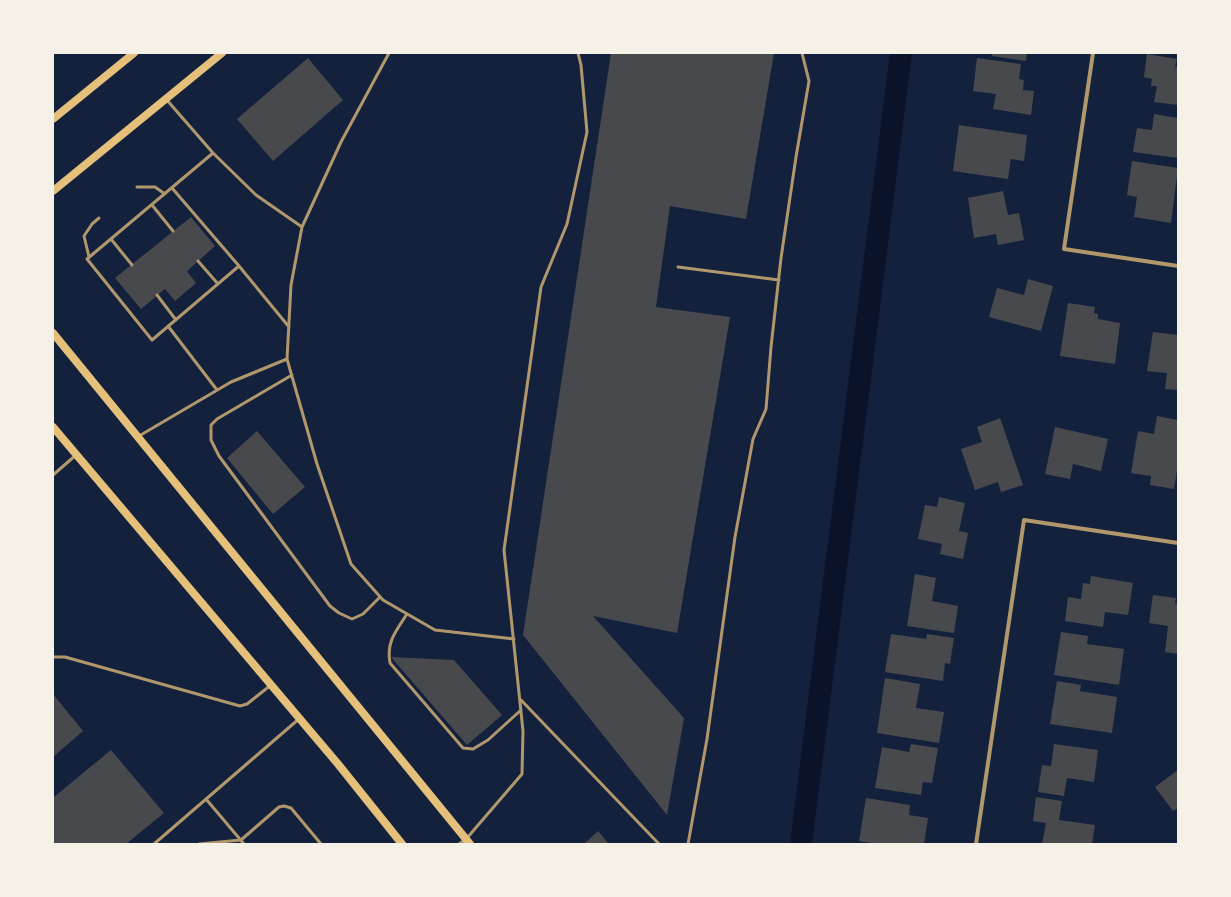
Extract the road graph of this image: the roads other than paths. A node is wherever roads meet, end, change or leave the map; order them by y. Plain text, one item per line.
1 (134, 53) edge
2 (222, 53) edge
3 (389, 53) edge
4 (578, 53) edge
5 (802, 53) edge
6 (1093, 53) edge
7 (166, 99) junction
8 (53, 119) edge
9 (213, 153) junction
10 (138, 186) dead end
11 (172, 188) junction
12 (53, 191) edge
13 (165, 194) junction
14 (152, 205) junction
15 (99, 218) dead end
16 (302, 227) junction
17 (174, 231) dead end
18 (111, 239) junction
19 (89, 257) junction
20 (198, 261) dead end
21 (132, 265) dead end
22 (239, 266) junction
23 (1178, 266) edge
24 (678, 267) dead end
25 (779, 280) junction
26 (218, 284) junction
27 (157, 296) dead end
28 (176, 320) junction
29 (168, 326) junction
30 (289, 327) junction
31 (53, 333) edge
32 (287, 359) junction
33 (292, 375) junction
34 (217, 390) junction
35 (53, 427) edge
36 (137, 436) junction
37 (77, 455) junction
38 (53, 475) edge
39 (1178, 543) edge
40 (380, 597) junction
41 (408, 614) junction
42 (514, 639) junction
43 (53, 657) edge
44 (271, 685) junction
45 (520, 699) junction
46 (522, 710) junction
47 (300, 718) junction
48 (206, 799) junction
49 (241, 840) junction
50 (465, 843) edge
51 (154, 844) edge
52 (199, 844) edge
53 (244, 844) edge
54 (321, 844) edge
55 (402, 844) edge
56 (659, 844) edge
57 (688, 844) edge
58 (976, 844) edge

1 - 8 main road
2 - 7 main road
3 - 16 lane
4 - 42 lane
5 - 25 lane
6 - 23 street
7 - 9 lane
7 - 12 main road
9 - 11 lane
9 - 16 lane
10 - 13 lane
11 - 13 lane
11 - 22 lane
13 - 14 lane
14 - 17 lane
14 - 18 lane
15 - 19 lane
16 - 30 lane
18 - 19 lane
18 - 21 lane
19 - 29 lane
20 - 26 lane
22 - 26 lane
22 - 30 lane
24 - 25 lane
25 - 57 lane
26 - 28 lane
27 - 28 lane
28 - 29 lane
29 - 34 lane
30 - 32 lane
31 - 36 main road
32 - 33 lane
32 - 34 lane
33 - 40 lane
33 - 40 lane
34 - 36 lane
35 - 37 main road
36 - 50 main road
37 - 38 lane
37 - 44 main road
39 - 58 street
40 - 41 lane
41 - 42 lane
41 - 46 lane
42 - 45 lane
43 - 44 lane
44 - 47 main road
45 - 46 lane
45 - 56 lane
46 - 50 lane
47 - 48 lane
47 - 55 main road
48 - 49 lane
48 - 51 lane
49 - 52 lane
49 - 53 lane
49 - 54 lane

